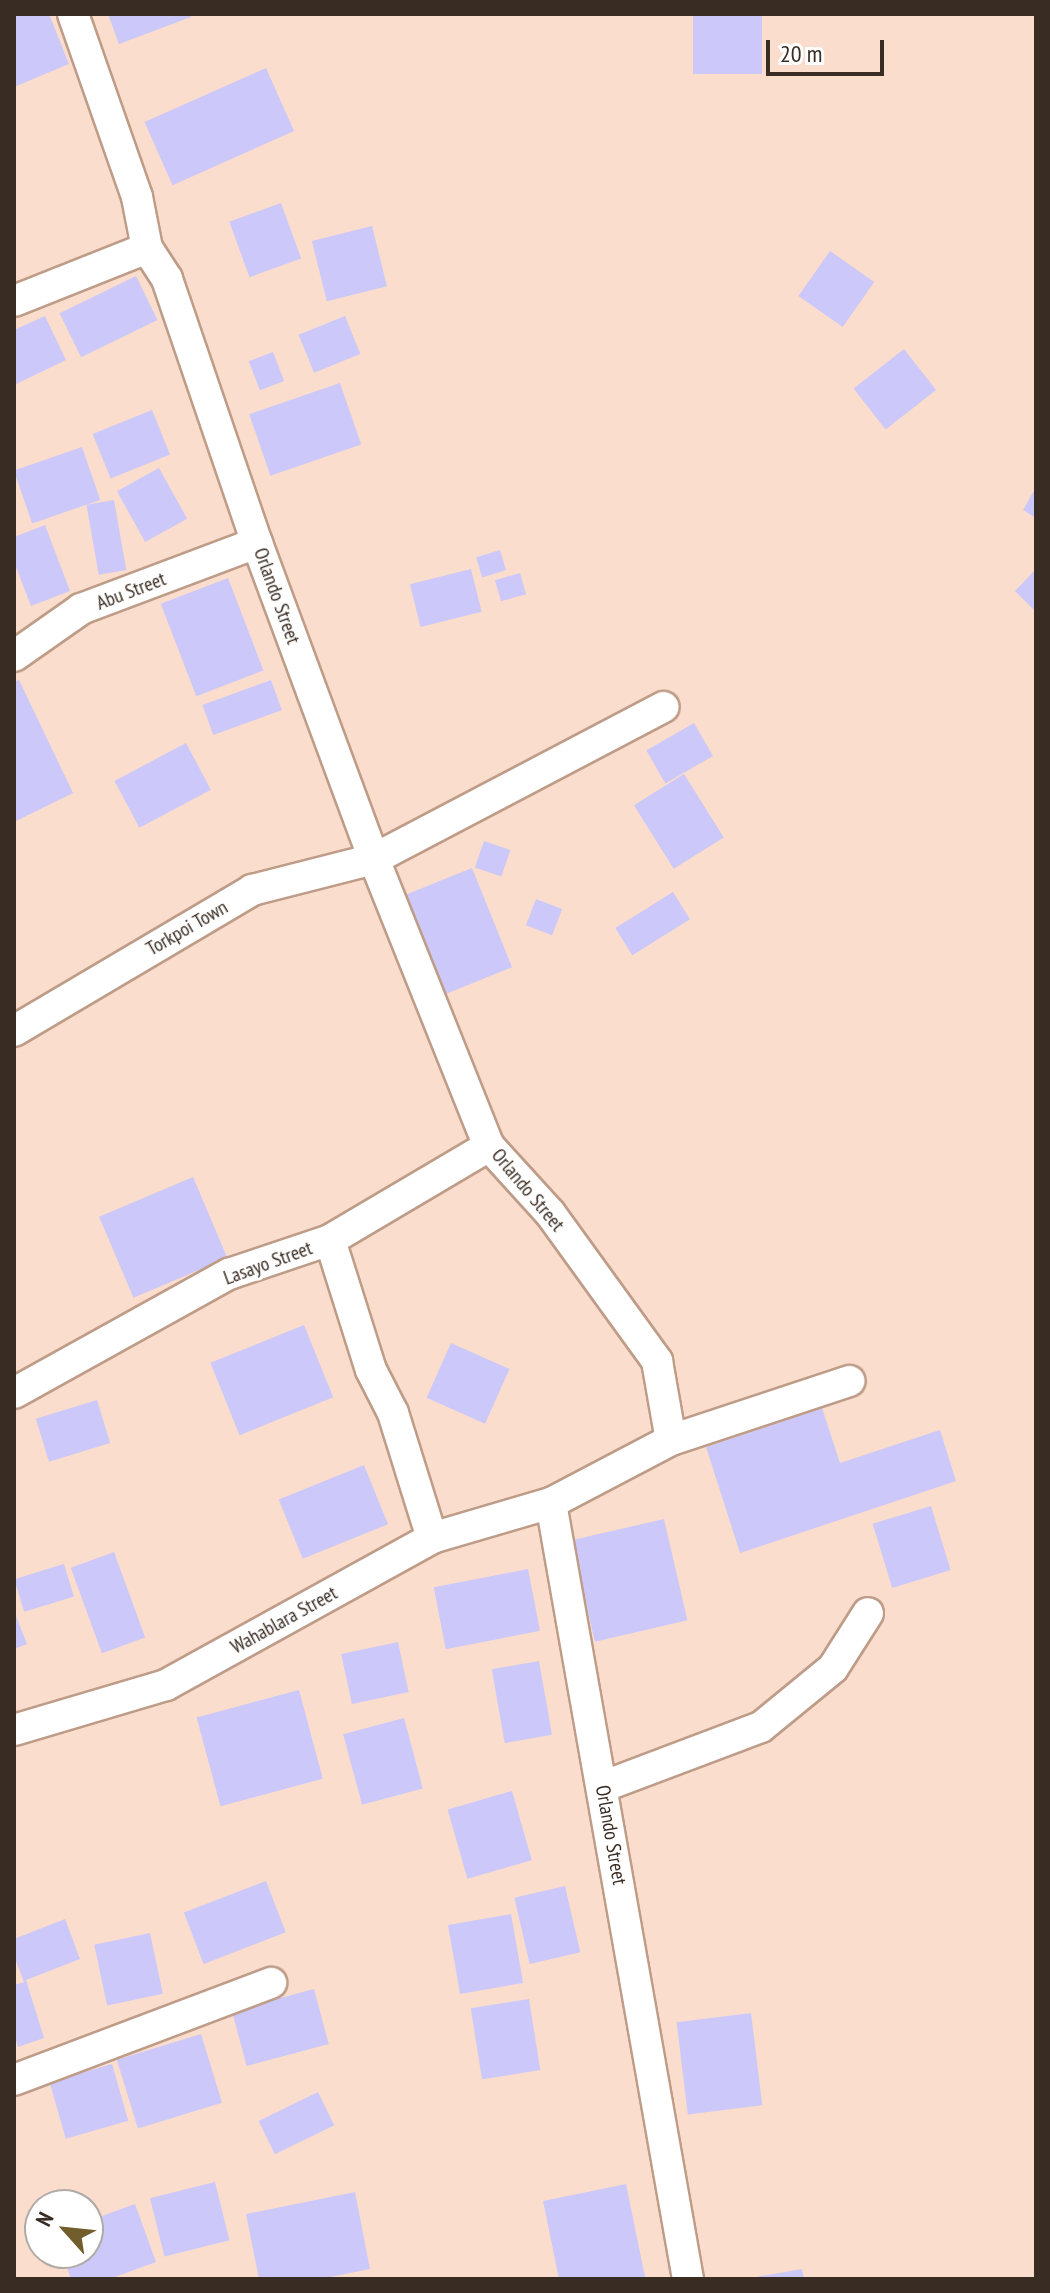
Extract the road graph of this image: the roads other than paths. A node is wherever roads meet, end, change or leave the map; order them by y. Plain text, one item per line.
1 (73, 14) edge
2 (147, 248) junction
3 (14, 301) edge
4 (257, 543) junction
5 (14, 656) edge
6 (664, 707) dead end
7 (374, 859) junction
8 (14, 1031) edge
9 (489, 1146) junction
10 (330, 1240) junction
11 (849, 1381) dead end
12 (14, 1393) edge
13 (671, 1440) junction
14 (551, 1503) junction
15 (432, 1538) junction
16 (868, 1613) dead end
17 (14, 1730) edge
18 (602, 1787) junction
19 (271, 1983) dead end
20 (14, 2080) edge
21 (688, 2279) edge

1 - 2 street, Orlando Street
2 - 3 street
2 - 4 street, Orlando Street
4 - 5 street, Abu Street
4 - 7 street, Orlando Street
6 - 7 street, Torkpoi Town
7 - 8 street, Torkpoi Town
7 - 9 street, Orlando Street
9 - 10 street
9 - 13 street, Orlando Street
10 - 12 street, Lasayo Street
10 - 15 street, Lasayo Street
11 - 13 street
13 - 14 street
14 - 15 street, Wahablara Street
14 - 18 street, Orlando Street
15 - 17 street, Wahablara Street
16 - 18 street
18 - 21 street, Orlando Street
19 - 20 street

